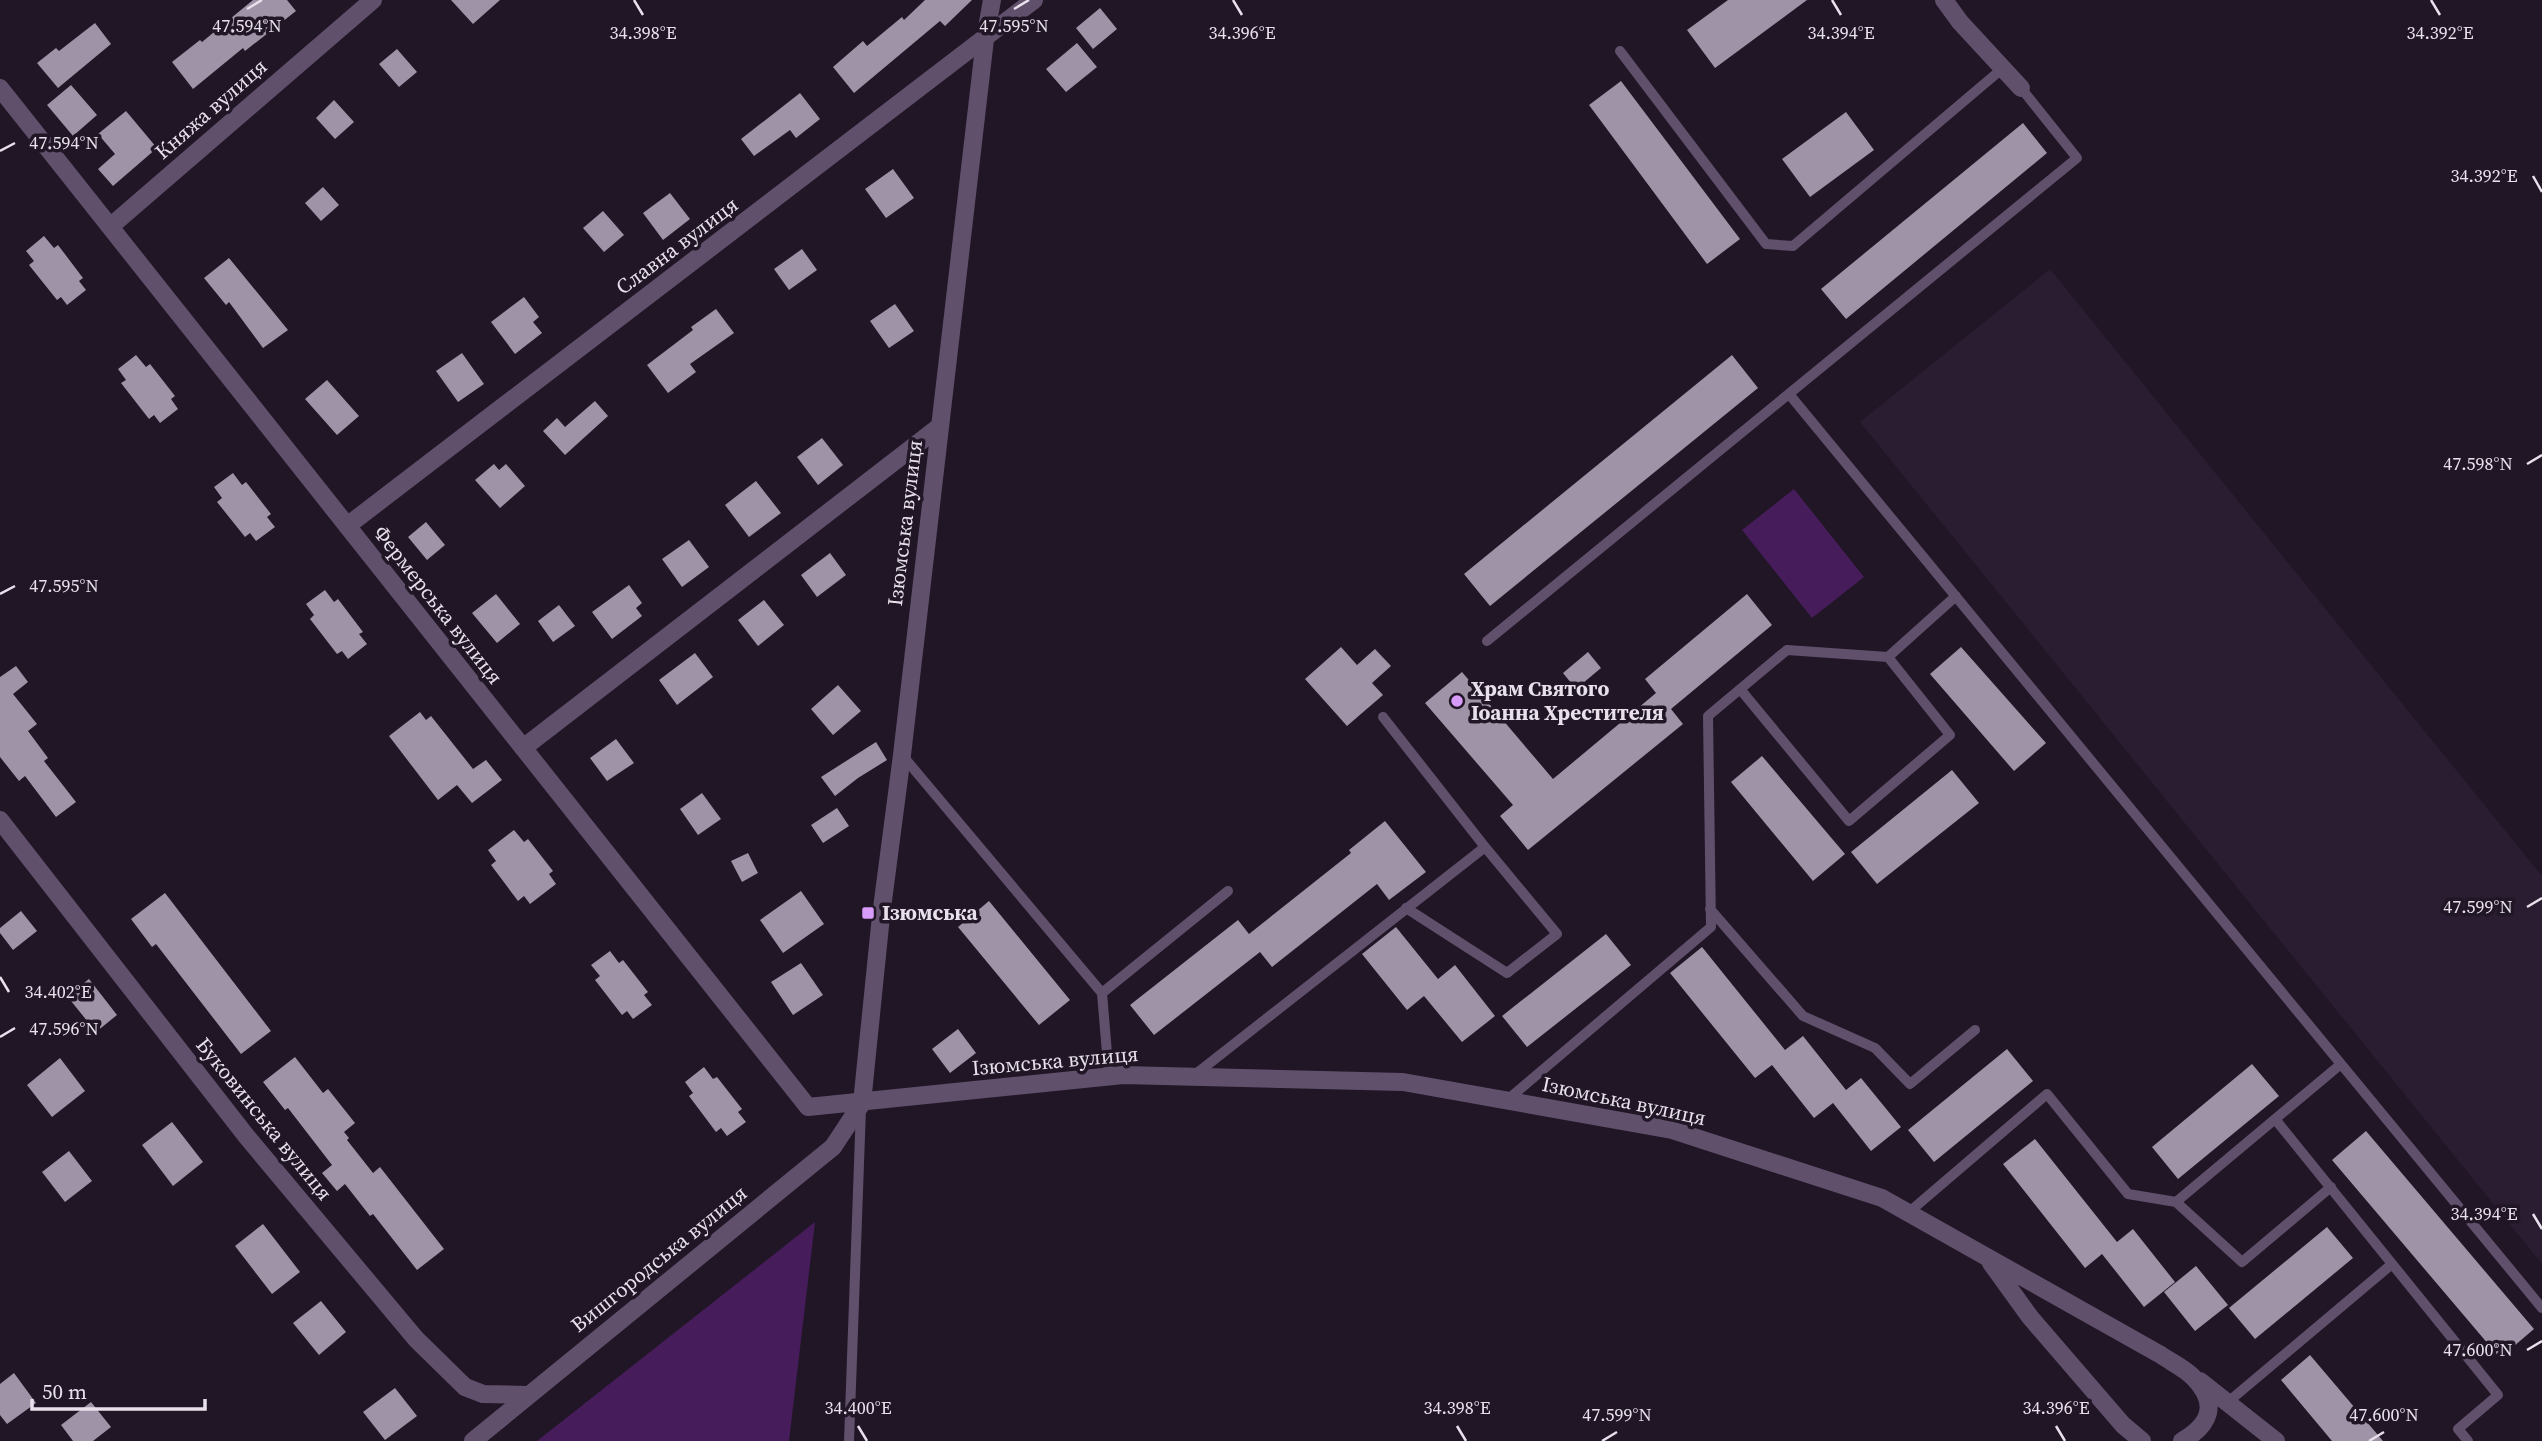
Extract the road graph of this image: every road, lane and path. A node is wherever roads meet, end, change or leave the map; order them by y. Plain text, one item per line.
1 (373, 0) edge
2 (992, 0) edge
3 (1034, 0) edge
4 (1944, 0) edge
5 (985, 39) junction
6 (1620, 51) dead end
7 (2003, 68) junction
8 (0, 88) edge
9 (2021, 88) joint
10 (111, 226) junction
11 (1789, 394) junction
12 (939, 427) junction
13 (347, 527) junction
14 (1956, 596) junction
15 (1487, 641) dead end
16 (1888, 657) junction
17 (1740, 690) junction
18 (1382, 717) dead end
19 (523, 748) junction
20 (902, 755) junction
21 (0, 820) edge
22 (1485, 847) junction
23 (1228, 891) dead end
24 (1406, 908) junction
25 (1710, 908) junction
26 (1102, 993) junction
27 (1975, 1030) dead end
28 (2341, 1064) junction
29 (1109, 1077) junction
30 (1192, 1077) junction
31 (1506, 1101) junction
32 (862, 1103) junction
33 (2276, 1119) junction
34 (2331, 1187) junction
35 (2176, 1202) junction
36 (1908, 1213) junction
37 (1987, 1258) junction
38 (2392, 1264) junction
39 (2542, 1308) edge
40 (2194, 1377) junction
41 (527, 1395) junction
42 (2228, 1402) junction
43 (473, 1441) edge
44 (849, 1441) edge
45 (2142, 1441) edge
46 (2182, 1441) edge
47 (2276, 1441) edge
48 (2468, 1441) edge

1 - 10 street, Княжа вулиця
2 - 5 street, Ізюмська вулиця
3 - 5 street, Славна вулиця
4 - 7 street
5 - 12 street, Ізюмська вулиця
5 - 13 street, Славна вулиця
6 - 7 lane
7 - 9 street
8 - 10 street, Фермерська вулиця
9 - 11 lane
10 - 13 street, Фермерська вулиця
11 - 14 lane
11 - 15 lane
12 - 19 street, Ізюмська вулиця
12 - 20 street, Ізюмська вулиця
13 - 19 street, Фермерська вулиця
14 - 16 lane
14 - 28 lane
16 - 17 lane
16 - 17 lane
17 - 25 lane
18 - 22 lane
19 - 32 street, Фермерська вулиця
20 - 26 lane
20 - 32 street, Ізюмська вулиця
21 - 41 street, Буковинська вулиця
22 - 24 lane
22 - 24 lane
23 - 26 lane
24 - 30 lane
25 - 27 lane
25 - 31 lane
26 - 29 lane
28 - 33 lane
28 - 39 lane
29 - 30 street, Ізюмська вулиця
29 - 32 street, Ізюмська вулиця
30 - 31 street, Ізюмська вулиця
31 - 36 street, Ізюмська вулиця
32 - 41 street, Вишгородська вулиця
32 - 44 lane
33 - 34 lane
33 - 35 lane
34 - 35 lane
34 - 38 lane
35 - 36 lane
36 - 37 street, Ізюмська вулиця
37 - 40 street, Ізюмська вулиця
37 - 45 street, Ізюмська вулиця
38 - 42 lane
38 - 48 lane
40 - 42 street, Ізюмська вулиця
40 - 46 street
41 - 43 street, Вишгородська вулиця
42 - 47 street, Ізюмська вулиця

